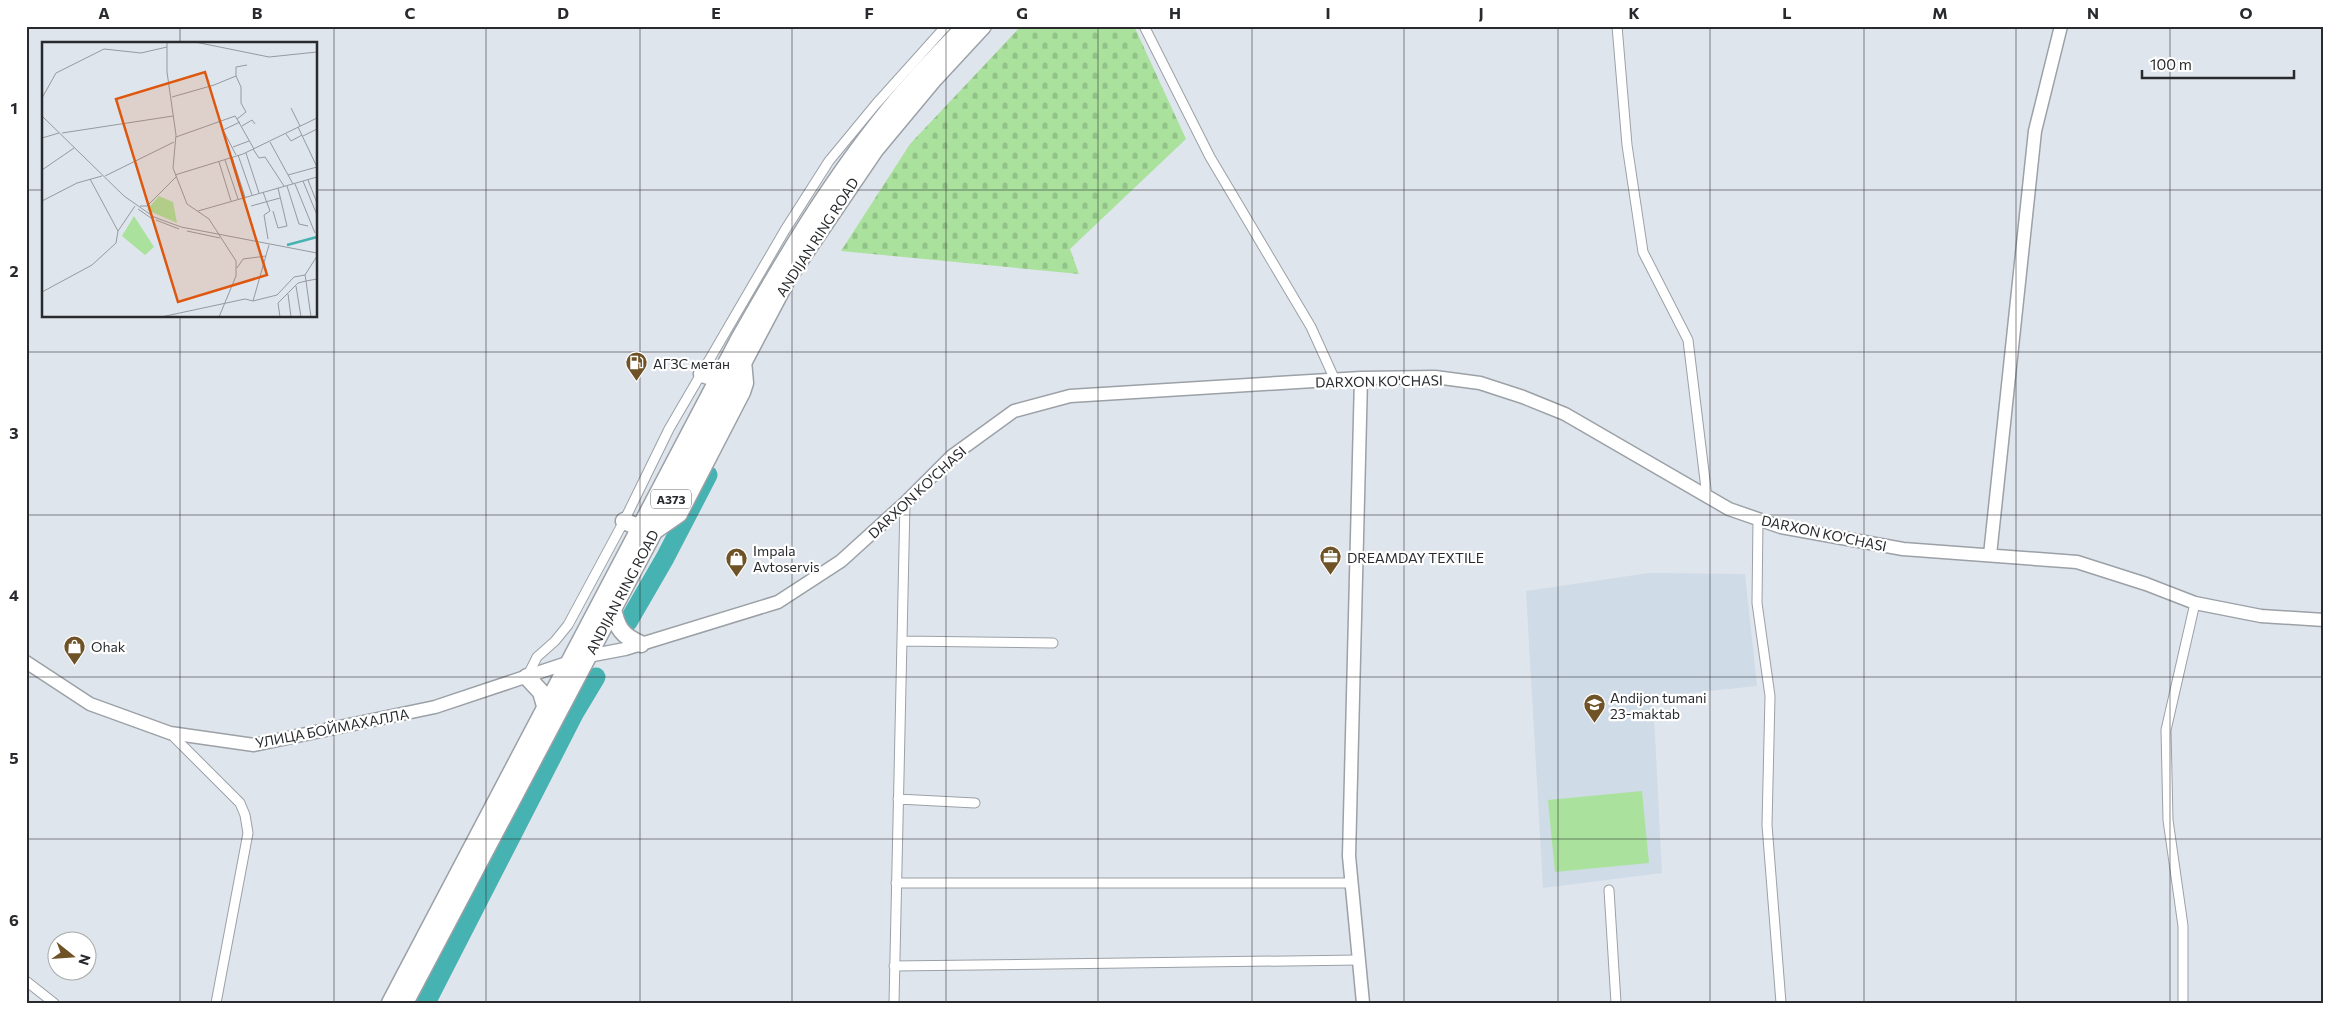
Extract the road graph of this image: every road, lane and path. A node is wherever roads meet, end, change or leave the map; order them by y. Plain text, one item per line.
1 (946, 26) edge
2 (965, 26) edge
3 (983, 26) edge
4 (1144, 26) edge
5 (1617, 26) edge
6 (2061, 26) edge
7 (702, 374) junction
8 (1361, 378) junction
9 (718, 379) junction
10 (1335, 380) junction
11 (1707, 497) junction
12 (905, 503) junction
13 (1758, 520) junction
14 (624, 521) junction
15 (647, 530) junction
16 (1990, 555) junction
17 (2195, 603) junction
18 (613, 609) junction
19 (2324, 620) edge
20 (902, 641) junction
21 (1053, 643) dead end
22 (641, 644) junction
23 (588, 656) junction
24 (26, 662) edge
25 (568, 663) junction
26 (527, 677) junction
27 (545, 706) junction
28 (170, 733) junction
29 (898, 800) junction
30 (975, 803) dead end
31 (896, 883) junction
32 (1352, 883) junction
33 (1609, 890) dead end
34 (1359, 960) junction
35 (894, 966) junction
36 (26, 981) edge
37 (54, 1003) edge
38 (216, 1003) edge
39 (390, 1003) edge
40 (406, 1003) edge
41 (894, 1003) edge
42 (1363, 1003) edge
43 (1616, 1003) edge
44 (1781, 1003) edge
45 (2183, 1003) edge

1 - 7 street
2 - 9 highway, ANDIJAN RING ROAD / A373
3 - 15 highway, ANDIJAN RING ROAD / A373
4 - 10 street
5 - 11 street
6 - 16 main road
7 - 9 highway
7 - 14 street
8 - 10 main road, DARXON KO'CHASI
8 - 11 main road, DARXON KO'CHASI
8 - 32 main road
9 - 15 highway, ANDIJAN RING ROAD / A373
10 - 12 main road, DARXON KO'CHASI
11 - 13 main road, DARXON KO'CHASI
12 - 20 street
12 - 22 main road, DARXON KO'CHASI
13 - 16 main road, DARXON KO'CHASI
13 - 44 street
14 - 15 highway
14 - 26 street
15 - 18 highway, ANDIJAN RING ROAD / A373
15 - 25 highway, ANDIJAN RING ROAD / A373
16 - 17 main road, DARXON KO'CHASI
17 - 19 main road, DARXON KO'CHASI
17 - 45 street
18 - 22 highway
18 - 23 highway, ANDIJAN RING ROAD / A373
20 - 21 street
20 - 29 street
22 - 23 main road, DARXON KO'CHASI
23 - 25 main road, УЛИЦА БОЙМАХАЛЛА
23 - 40 highway, ANDIJAN RING ROAD / A373
24 - 28 main road, УЛИЦА БОЙМАХАЛЛА
25 - 26 main road, УЛИЦА БОЙМАХАЛЛА
25 - 27 highway, ANDIJAN RING ROAD / A373
26 - 27 highway
26 - 28 main road, УЛИЦА БОЙМАХАЛЛА
27 - 39 highway, ANDIJAN RING ROAD / A373
28 - 38 street
29 - 30 street
29 - 31 street
31 - 32 street
31 - 35 street
32 - 34 main road
33 - 43 street
34 - 35 street
34 - 42 main road
35 - 41 street
36 - 37 street

